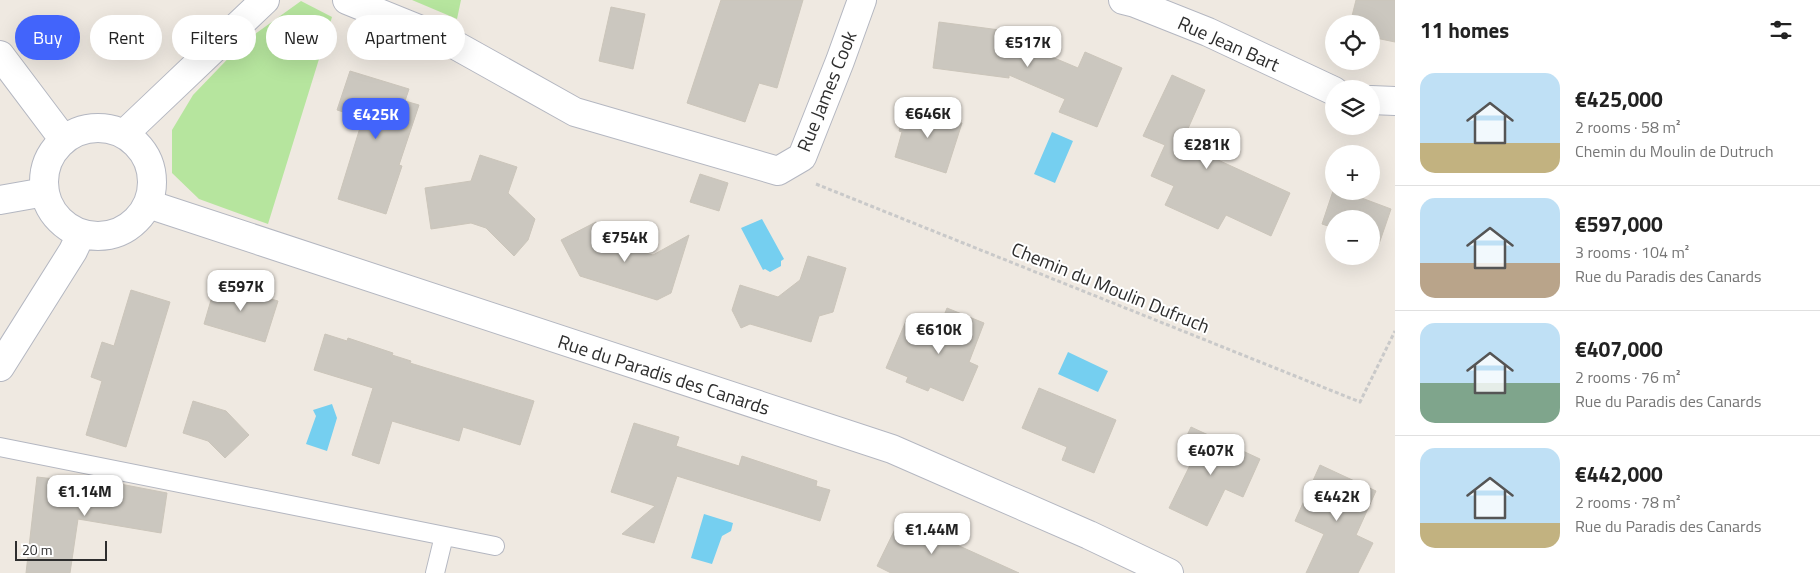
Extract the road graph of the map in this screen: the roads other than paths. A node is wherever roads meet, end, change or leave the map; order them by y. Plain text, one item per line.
1 (265, 0) edge
2 (347, 0) edge
3 (862, 0) edge
4 (1123, 0) edge
5 (0, 55) edge
6 (1325, 87) edge
7 (1380, 100) edge
8 (1395, 101) edge
9 (124, 134) junction
10 (64, 140) junction
11 (45, 192) junction
12 (0, 200) edge
13 (148, 204) junction
14 (81, 234) junction
15 (0, 367) edge
16 (0, 447) edge
17 (444, 536) junction
18 (496, 546) dead end
19 (435, 573) edge
20 (1169, 573) edge

1 - 9 street
2 - 3 street, Rue James Cook
4 - 6 street, Rue Jean Bart
5 - 10 street
7 - 8 street
9 - 10 street
9 - 13 street
10 - 11 street
11 - 12 street
11 - 14 street
13 - 14 street
13 - 20 street, Rue du Paradis des Canards
14 - 15 street
16 - 17 lane
17 - 18 lane
17 - 19 lane

